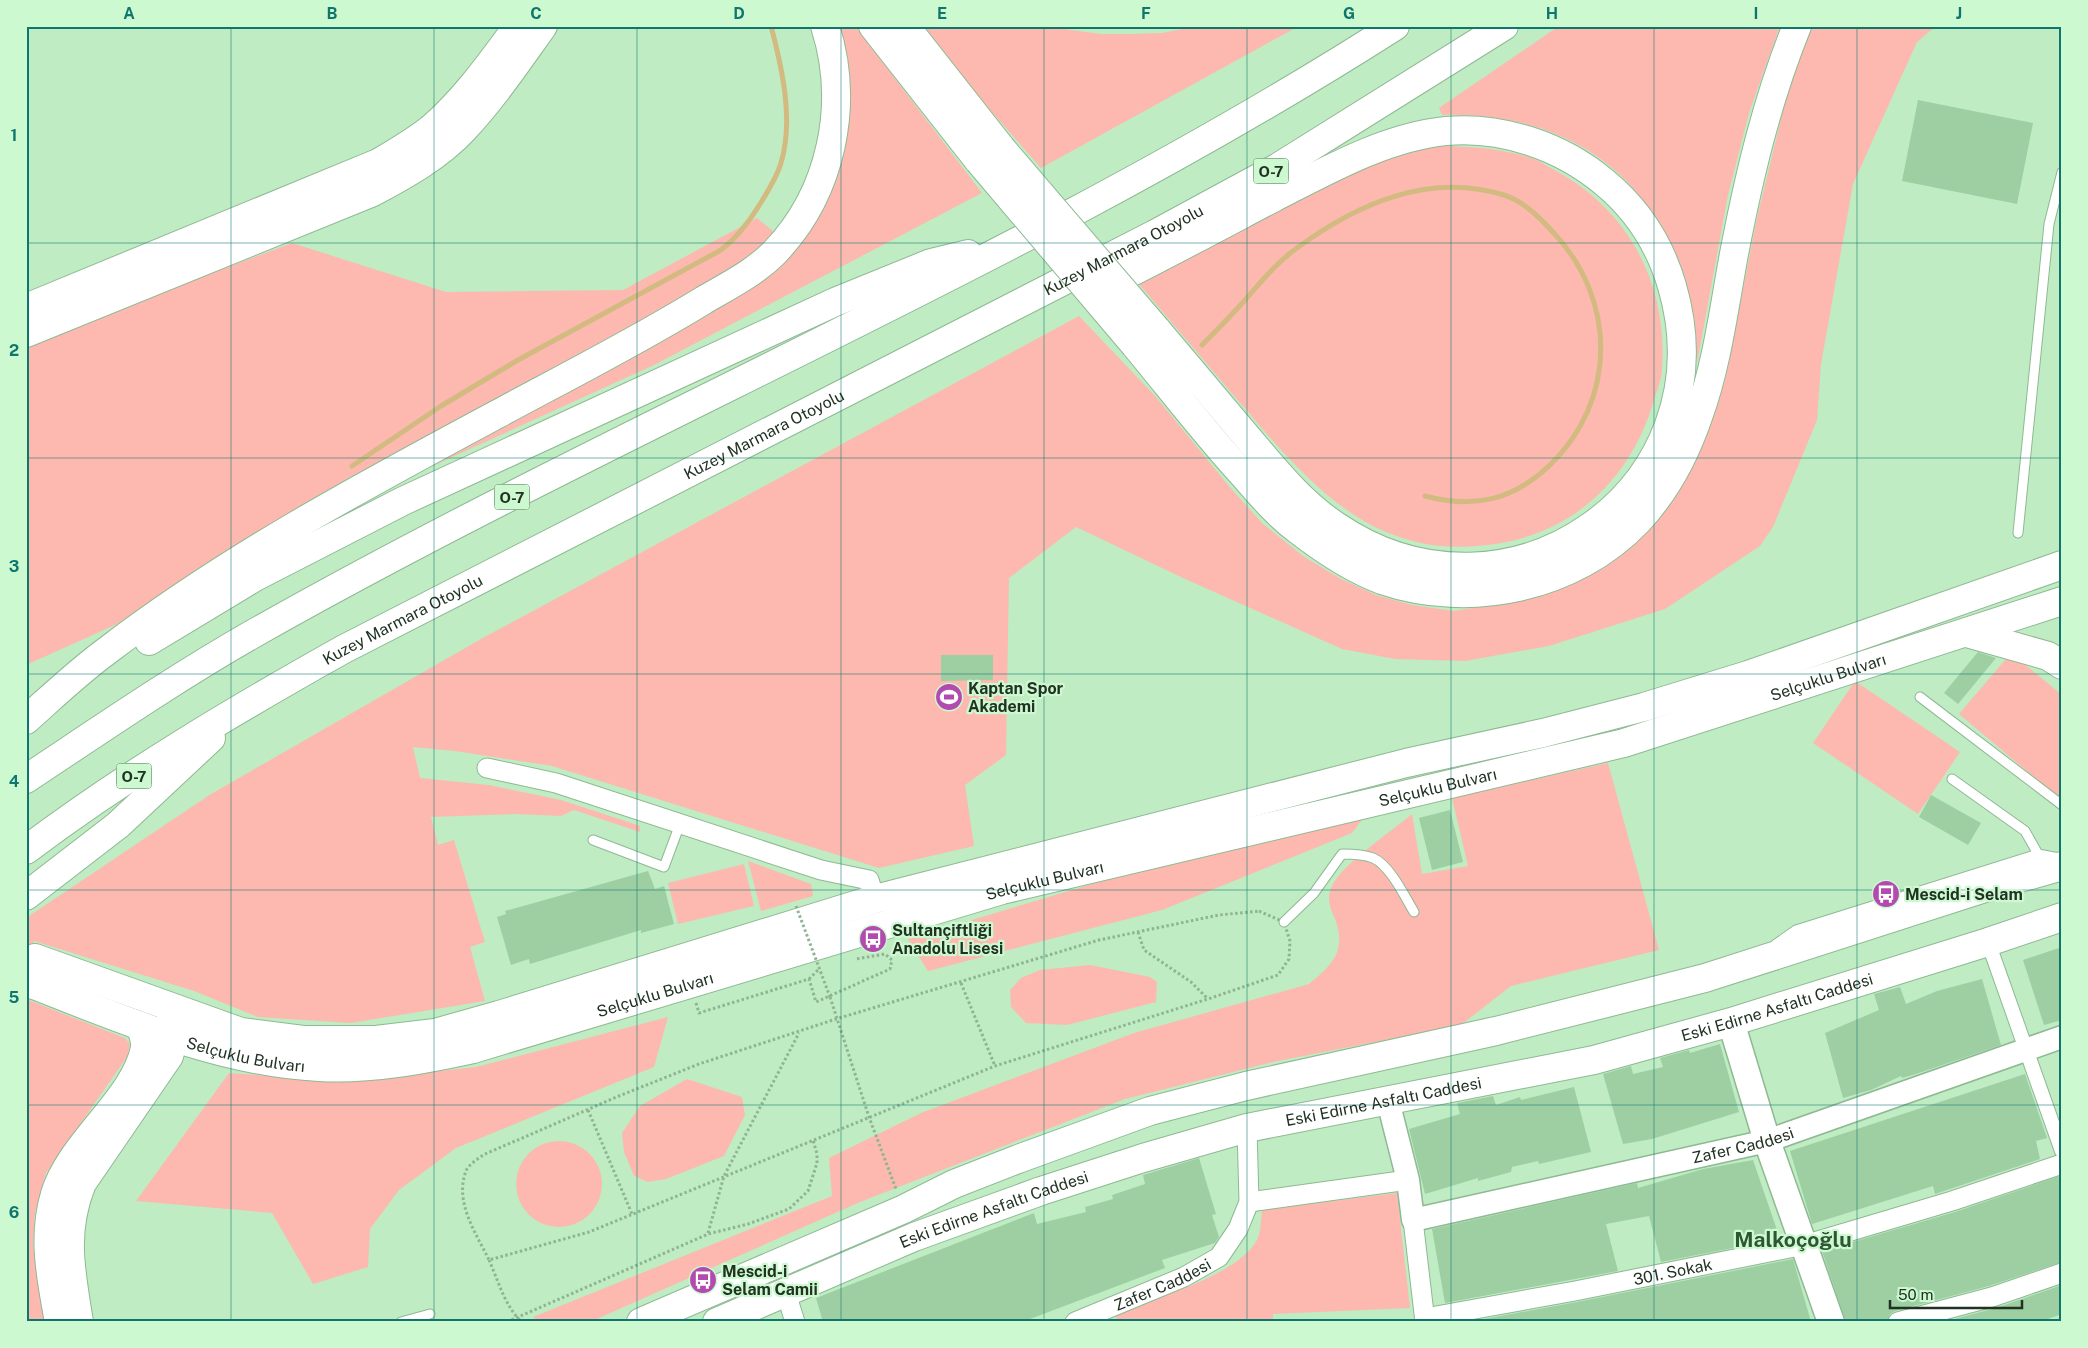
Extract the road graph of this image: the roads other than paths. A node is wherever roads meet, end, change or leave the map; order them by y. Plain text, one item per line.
1 (518, 26) edge
2 (543, 26) edge
3 (825, 26) edge
4 (873, 26) edge
5 (905, 26) edge
6 (1395, 26) edge
7 (1504, 26) edge
8 (1797, 26) edge
9 (990, 155) junction
10 (2062, 172) edge
11 (1013, 243) junction
12 (1029, 300) junction
13 (26, 308) edge
14 (26, 333) edge
15 (1145, 337) junction
16 (2018, 533) dead end
17 (2062, 565) edge
18 (2062, 601) edge
19 (1967, 633) junction
20 (2062, 665) edge
21 (1920, 697) dead end
22 (244, 705) junction
23 (26, 721) edge
24 (487, 768) dead end
25 (26, 779) edge
26 (1952, 779) dead end
27 (2062, 804) edge
28 (680, 824) junction
29 (593, 840) dead end
30 (26, 850) edge
31 (2062, 859) edge
32 (2050, 860) edge
33 (26, 896) edge
34 (875, 899) junction
35 (1414, 912) dead end
36 (2062, 917) edge
37 (1284, 922) road end
38 (1988, 942) junction
39 (31, 970) edge
40 (162, 1004) junction
41 (1731, 1022) junction
42 (141, 1026) junction
43 (2062, 1037) edge
44 (174, 1038) junction
45 (2026, 1050) junction
46 (1388, 1101) junction
47 (1247, 1128) junction
48 (1767, 1141) junction
49 (2062, 1151) edge
50 (2062, 1164) edge
51 (1408, 1180) junction
52 (1249, 1202) junction
53 (1414, 1220) junction
54 (1804, 1245) junction
55 (2062, 1273) edge
56 (786, 1293) junction
57 (430, 1314) dead end
58 (1425, 1320) edge
59 (59, 1322) edge
60 (79, 1322) edge
61 (401, 1322) edge
62 (641, 1322) edge
63 (717, 1322) edge
64 (795, 1322) edge
65 (1075, 1322) edge
66 (1831, 1322) edge
67 (1898, 1322) edge

1 - 13 main road
2 - 14 main road
3 - 23 main road
4 - 9 main road
5 - 9 main road
6 - 11 main road, O-7
7 - 12 main road, Kuzey Marmara Otoyolu / O-7
8 - 15 main road
9 - 15 main road, bridge
10 - 16 lane
11 - 23 main road
11 - 25 main road, O-7
12 - 15 main road
12 - 22 main road, Kuzey Marmara Otoyolu / O-7
17 - 34 main road, Selçuklu Bulvarı
18 - 19 main road, Selçuklu Bulvarı
19 - 20 main road
19 - 44 main road, Selçuklu Bulvarı
21 - 27 lane
22 - 30 main road, Kuzey Marmara Otoyolu / O-7
22 - 33 main road
24 - 28 street
26 - 32 lane
28 - 29 lane
28 - 34 street
31 - 32 lane
32 - 62 main road, Eski Edirne Asfaltı Caddesi
34 - 40 main road, Selçuklu Bulvarı
35 - 37 lane
36 - 38 main road, Eski Edirne Asfaltı Caddesi
38 - 41 main road, Eski Edirne Asfaltı Caddesi
38 - 45 street
39 - 40 main road, Selçuklu Bulvarı
39 - 42 main road, Selçuklu Bulvarı
40 - 44 main road
41 - 46 main road, Eski Edirne Asfaltı Caddesi
41 - 48 main road
42 - 44 main road, Selçuklu Bulvarı
42 - 59 main road
43 - 45 street, Zafer Caddesi
44 - 60 main road
45 - 48 street, Zafer Caddesi
45 - 49 street
46 - 47 main road, Eski Edirne Asfaltı Caddesi
46 - 51 street
47 - 52 street, Zafer Caddesi
47 - 56 main road, Eski Edirne Asfaltı Caddesi
48 - 53 street, Zafer Caddesi
48 - 54 main road
50 - 54 street, 301. Sokak
51 - 52 street
51 - 53 street
52 - 65 street, Zafer Caddesi
53 - 58 street
54 - 58 street, 301. Sokak
54 - 66 main road
55 - 67 street
56 - 63 main road, Eski Edirne Asfaltı Caddesi
56 - 64 street
57 - 61 lane

